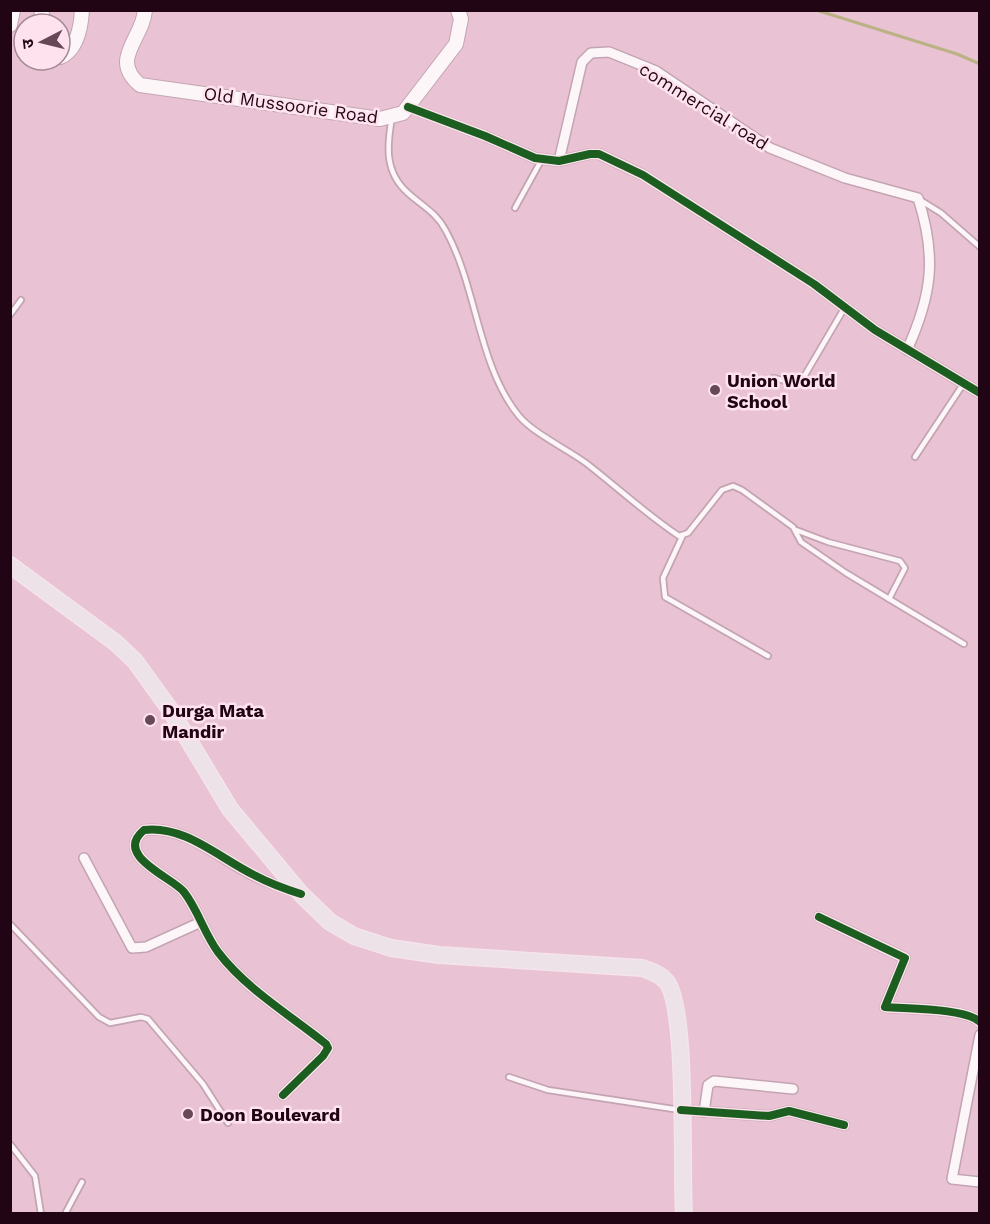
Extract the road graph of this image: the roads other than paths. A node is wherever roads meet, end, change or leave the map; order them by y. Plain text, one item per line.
1 (13, 10) edge
2 (82, 10) edge
3 (145, 10) edge
4 (458, 10) edge
5 (10, 25) edge
6 (72, 46) edge
7 (408, 107) junction
8 (392, 117) junction
9 (542, 159) junction
10 (559, 161) junction
11 (918, 198) junction
12 (515, 208) dead end
13 (980, 247) edge
14 (21, 300) dead end
15 (845, 307) junction
16 (10, 315) edge
17 (907, 350) junction
18 (774, 378) dead end
19 (964, 383) junction
20 (980, 393) edge
21 (915, 457) dead end
22 (796, 530) junction
23 (682, 537) junction
24 (10, 565) edge
25 (889, 599) junction
26 (964, 644) dead end
27 (768, 656) dead end
28 (84, 858) dead end
29 (301, 894) junction
30 (819, 917) dead end
31 (201, 922) junction
32 (10, 924) edge
33 (980, 1022) edge
34 (980, 1035) edge
35 (978, 1054) edge
36 (510, 1077) dead end
37 (793, 1089) dead end
38 (283, 1095) dead end
39 (681, 1110) junction
40 (704, 1112) junction
41 (228, 1123) dead end
42 (844, 1125) dead end
43 (10, 1144) edge
44 (82, 1182) dead end
45 (980, 1182) edge
46 (682, 1210) edge
47 (41, 1214) edge
48 (65, 1214) edge

1 - 5 main road
2 - 6 main road
3 - 8 main road, Old Mussoorie Road
4 - 7 main road, Old Mussoorie Road
7 - 8 main road, Old Mussoorie Road
7 - 9 street
8 - 23 lane
9 - 10 street
9 - 12 lane
10 - 11 street, commercial road
10 - 15 street
11 - 13 lane, commercial road
11 - 17 street
14 - 16 lane
15 - 17 street
15 - 18 lane
17 - 19 street
19 - 20 street
19 - 21 lane
22 - 23 lane
22 - 25 lane
22 - 25 lane
23 - 27 lane
24 - 29 main road
25 - 26 lane
28 - 31 street
29 - 31 street
29 - 39 main road
30 - 33 street
31 - 38 street
32 - 41 lane
34 - 35 street
35 - 45 street
36 - 39 lane
37 - 40 street
39 - 40 street
39 - 46 main road
40 - 42 street
43 - 47 lane
44 - 48 lane

